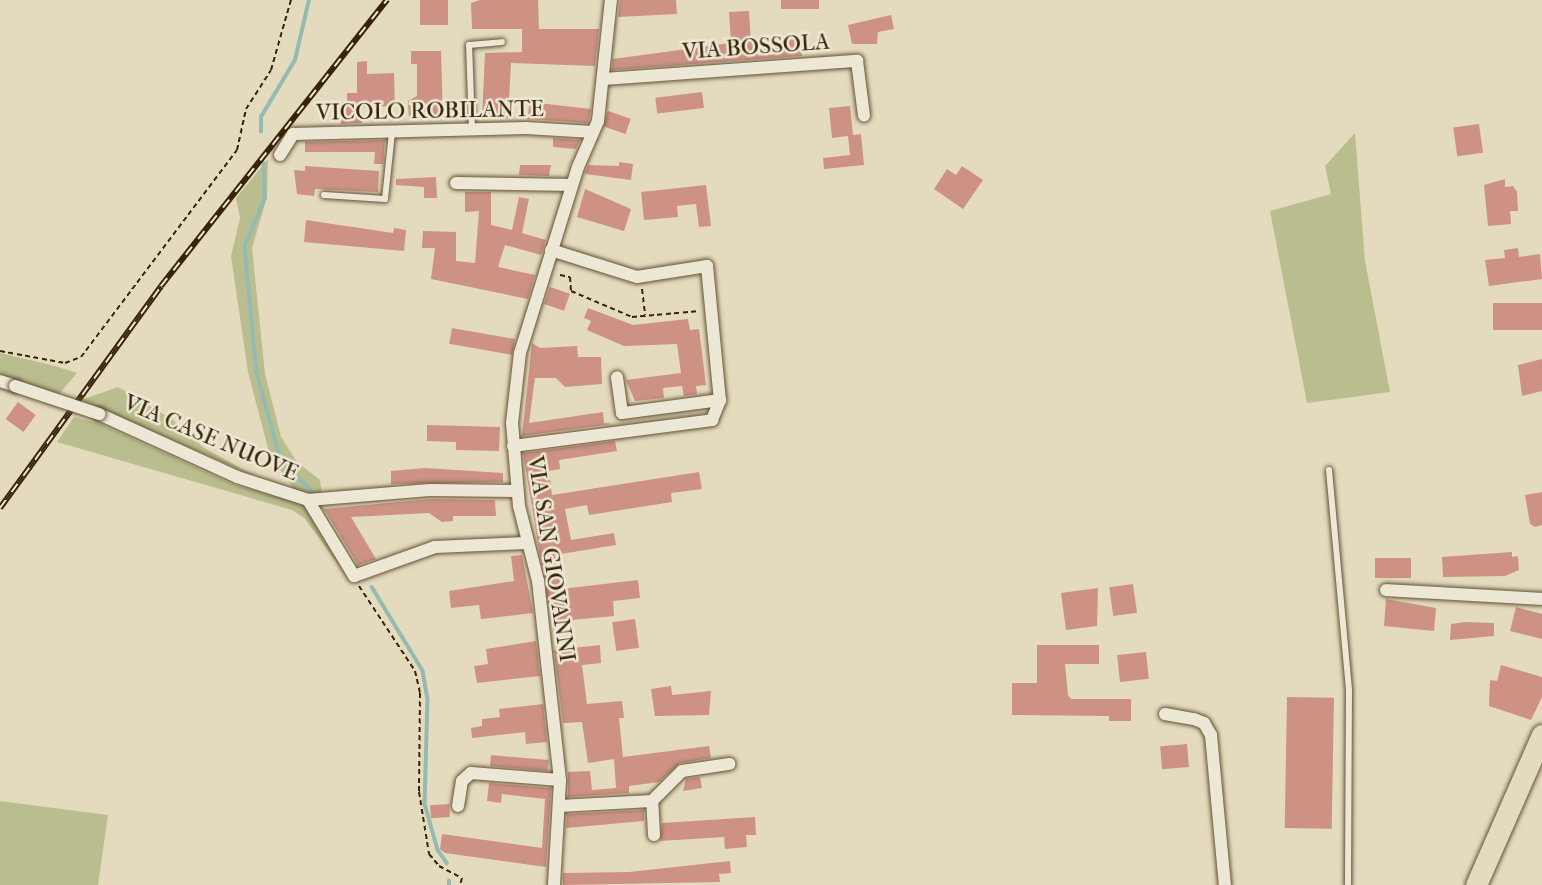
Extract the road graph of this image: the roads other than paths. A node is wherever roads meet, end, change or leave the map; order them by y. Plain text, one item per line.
1 (611, 0) edge
2 (502, 42) dead end
3 (604, 79) junction
4 (864, 116) dead end
5 (472, 129) junction
6 (391, 132) junction
7 (593, 132) junction
8 (280, 155) dead end
9 (456, 183) dead end
10 (572, 185) junction
11 (324, 195) dead end
12 (551, 250) junction
13 (617, 377) dead end
14 (0, 381) edge
15 (720, 400) junction
16 (513, 446) junction
17 (1329, 470) dead end
18 (517, 491) junction
19 (308, 500) junction
20 (526, 544) junction
21 (1386, 590) dead end
22 (1542, 598) edge
23 (1165, 714) dead end
24 (1542, 735) edge
25 (729, 764) dead end
26 (560, 780) junction
27 (652, 801) junction
28 (458, 806) dead end
29 (559, 806) junction
30 (654, 835) dead end
31 (554, 885) edge
32 (1225, 885) edge
33 (1348, 885) edge
34 (1476, 885) edge

1 - 3 street, VIA SAN GIOVANNI
2 - 5 lane
3 - 4 street, VIA BOSSOLA
3 - 7 street, VIA SAN GIOVANNI
5 - 6 street, VICOLO ROBILANTE
5 - 7 street, VICOLO ROBILANTE
6 - 8 street, VICOLO ROBILANTE
6 - 11 lane
7 - 10 street, VIA SAN GIOVANNI
9 - 10 street
10 - 12 street, VIA SAN GIOVANNI
12 - 15 street
12 - 16 street, VIA SAN GIOVANNI
13 - 15 street
14 - 19 street, VIA CASE NUOVE, bridge
15 - 16 street
16 - 18 street, VIA SAN GIOVANNI
17 - 33 lane
18 - 19 street, VIA CASE NUOVE
18 - 20 street, VIA SAN GIOVANNI
19 - 20 street
20 - 26 street, VIA SAN GIOVANNI
21 - 22 street
23 - 32 street
24 - 34 main road
25 - 27 street
26 - 28 street
26 - 29 street, VIA SAN GIOVANNI
27 - 29 street
27 - 30 street
29 - 31 street, VIA SAN GIOVANNI

